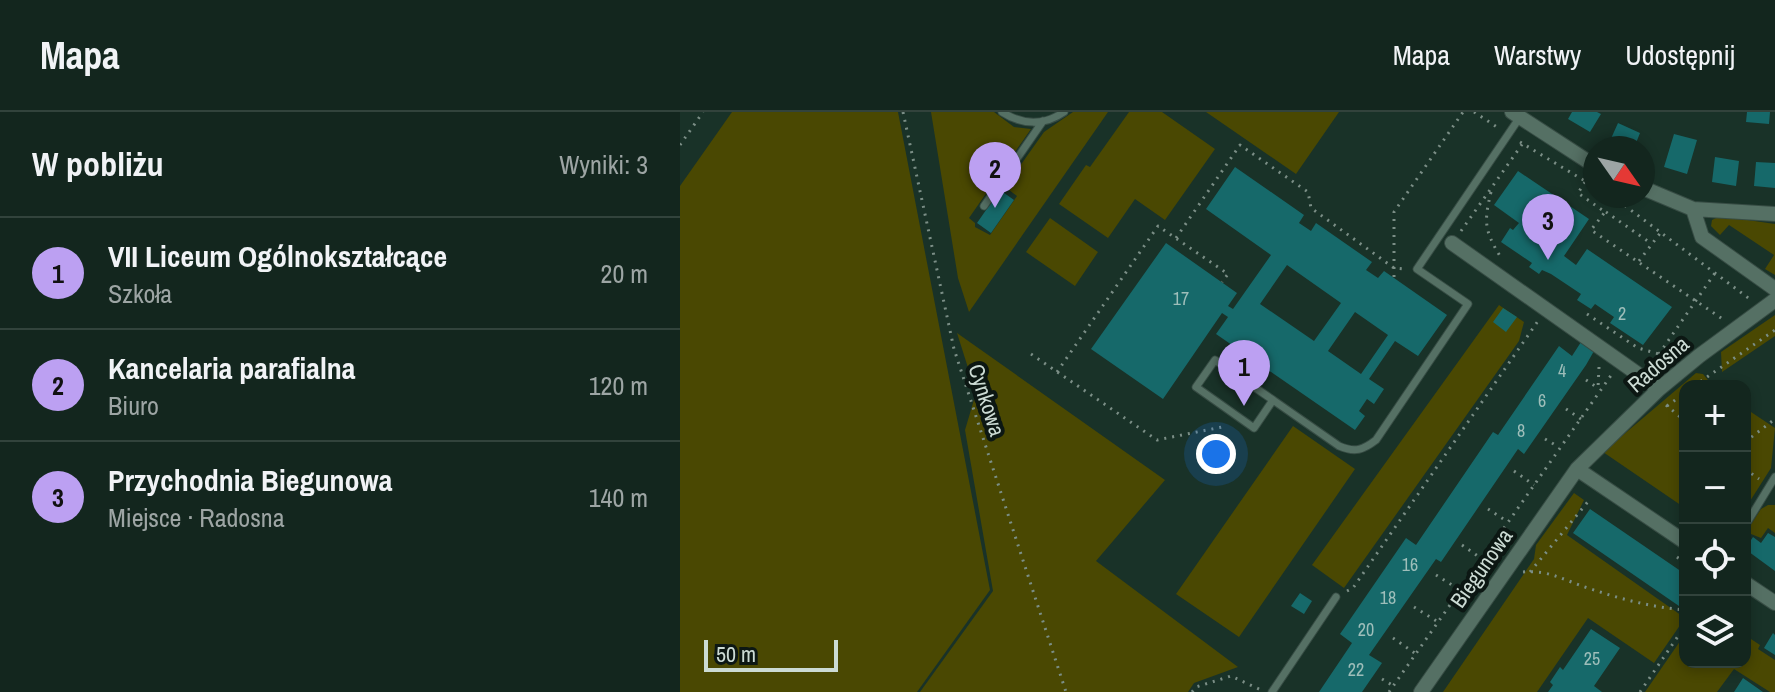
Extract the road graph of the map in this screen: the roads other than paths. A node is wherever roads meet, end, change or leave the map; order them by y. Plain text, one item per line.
1 (1002, 112) edge
2 (1064, 112) edge
3 (1516, 114) edge
4 (1043, 121) junction
5 (1583, 158) edge
6 (1655, 193) edge
7 (984, 206) dead end
8 (1693, 209) junction
9 (1775, 214) edge
10 (1452, 243) road end
11 (1775, 289) edge
12 (1775, 300) edge
13 (1659, 389) junction
14 (1273, 400) junction
15 (1577, 469) junction
16 (1775, 477) edge
17 (1746, 524) edge
18 (1679, 538) edge
19 (1751, 587) edge
20 (1336, 597) road end
21 (1775, 603) edge
22 (1272, 692) edge
23 (1421, 692) edge

1 - 4 lane
2 - 4 lane
3 - 5 street
3 - 14 lane
4 - 7 lane
6 - 8 street
8 - 9 street
8 - 11 street
10 - 13 street
12 - 13 street, Radosna
13 - 15 street, Radosna
14 - 14 lane
15 - 18 street
15 - 23 street, Biegunowa
16 - 17 lane
19 - 21 street
20 - 22 lane

